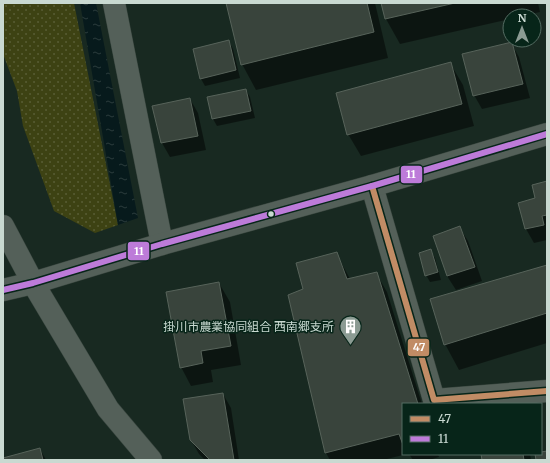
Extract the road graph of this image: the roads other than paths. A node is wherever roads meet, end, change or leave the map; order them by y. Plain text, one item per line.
1 (114, 3) edge
2 (547, 134) edge
3 (372, 186) junction
4 (3, 226) edge
5 (162, 244) junction
6 (33, 283) junction
7 (3, 290) edge
8 (547, 391) edge
9 (151, 460) edge

1 - 5 street
2 - 3 street
3 - 5 street
3 - 8 street
4 - 6 street
5 - 6 street
6 - 7 street
6 - 9 street

